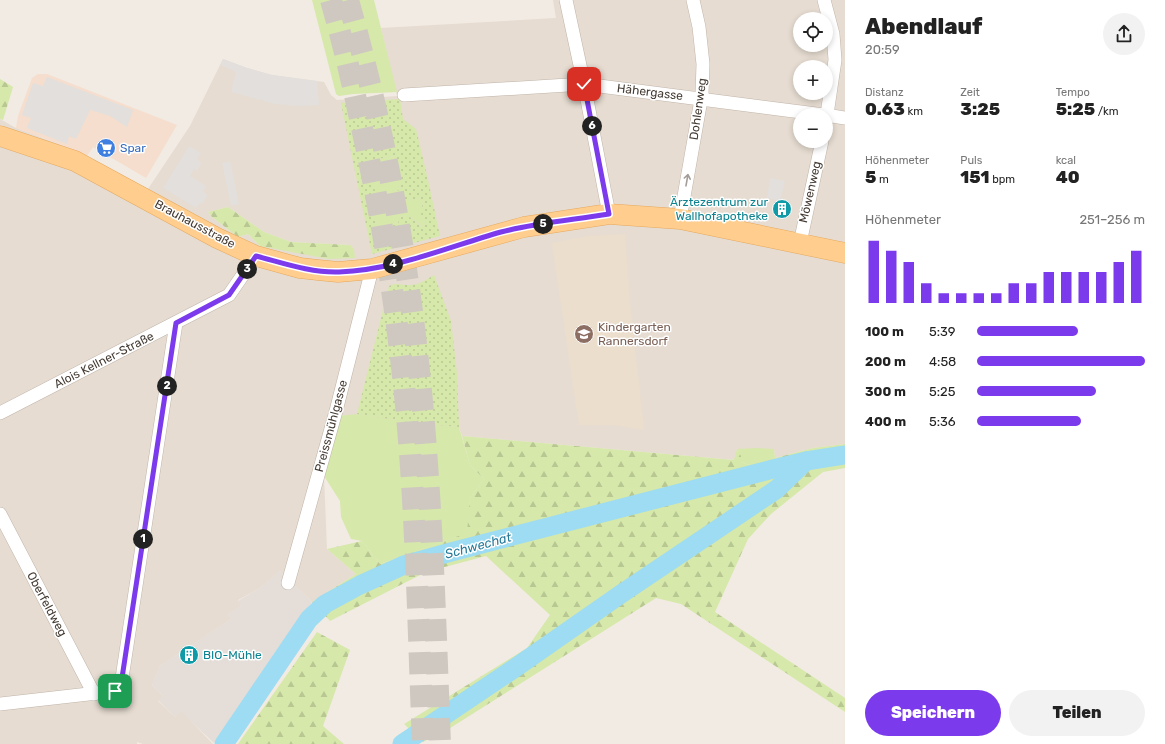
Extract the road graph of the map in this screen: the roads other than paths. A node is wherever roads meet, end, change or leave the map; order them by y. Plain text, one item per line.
1 (566, 0) edge
2 (693, 0) edge
3 (824, 0) edge
4 (584, 84) junction
5 (404, 95) dead end
6 (701, 99) junction
7 (827, 108) edge
8 (793, 112) edge
9 (833, 117) edge
10 (845, 118) edge
11 (0, 136) edge
12 (820, 148) edge
13 (609, 214) junction
14 (680, 219) junction
15 (800, 243) junction
16 (845, 253) edge
17 (256, 256) junction
18 (372, 269) junction
19 (176, 323) junction
20 (0, 413) edge
21 (0, 514) edge
22 (288, 583) dead end
23 (94, 694) junction
24 (0, 704) edge

1 - 4 street
2 - 6 street, Dohlenweg
3 - 7 street
4 - 5 street, Hähergasse
4 - 6 street, Hähergasse
4 - 13 street
6 - 8 street, Hähergasse
14 -> 6 street, Dohlenweg
9 - 10 street, Hähergasse
11 - 17 main road, Brauhausstraße
12 - 15 street, Möwenweg
13 - 14 main road, Brauhausstraße
13 - 18 main road, Brauhausstraße
14 - 15 main road, Brauhausstraße
15 - 16 main road, Brauhausstraße
17 - 18 main road, Brauhausstraße
17 - 19 street, Alois Kellner-Straße
18 - 22 street, Preissmühlgasse
19 - 20 street, Alois Kellner-Straße
19 - 23 street
21 - 23 street, Oberfeldweg
23 - 24 street

